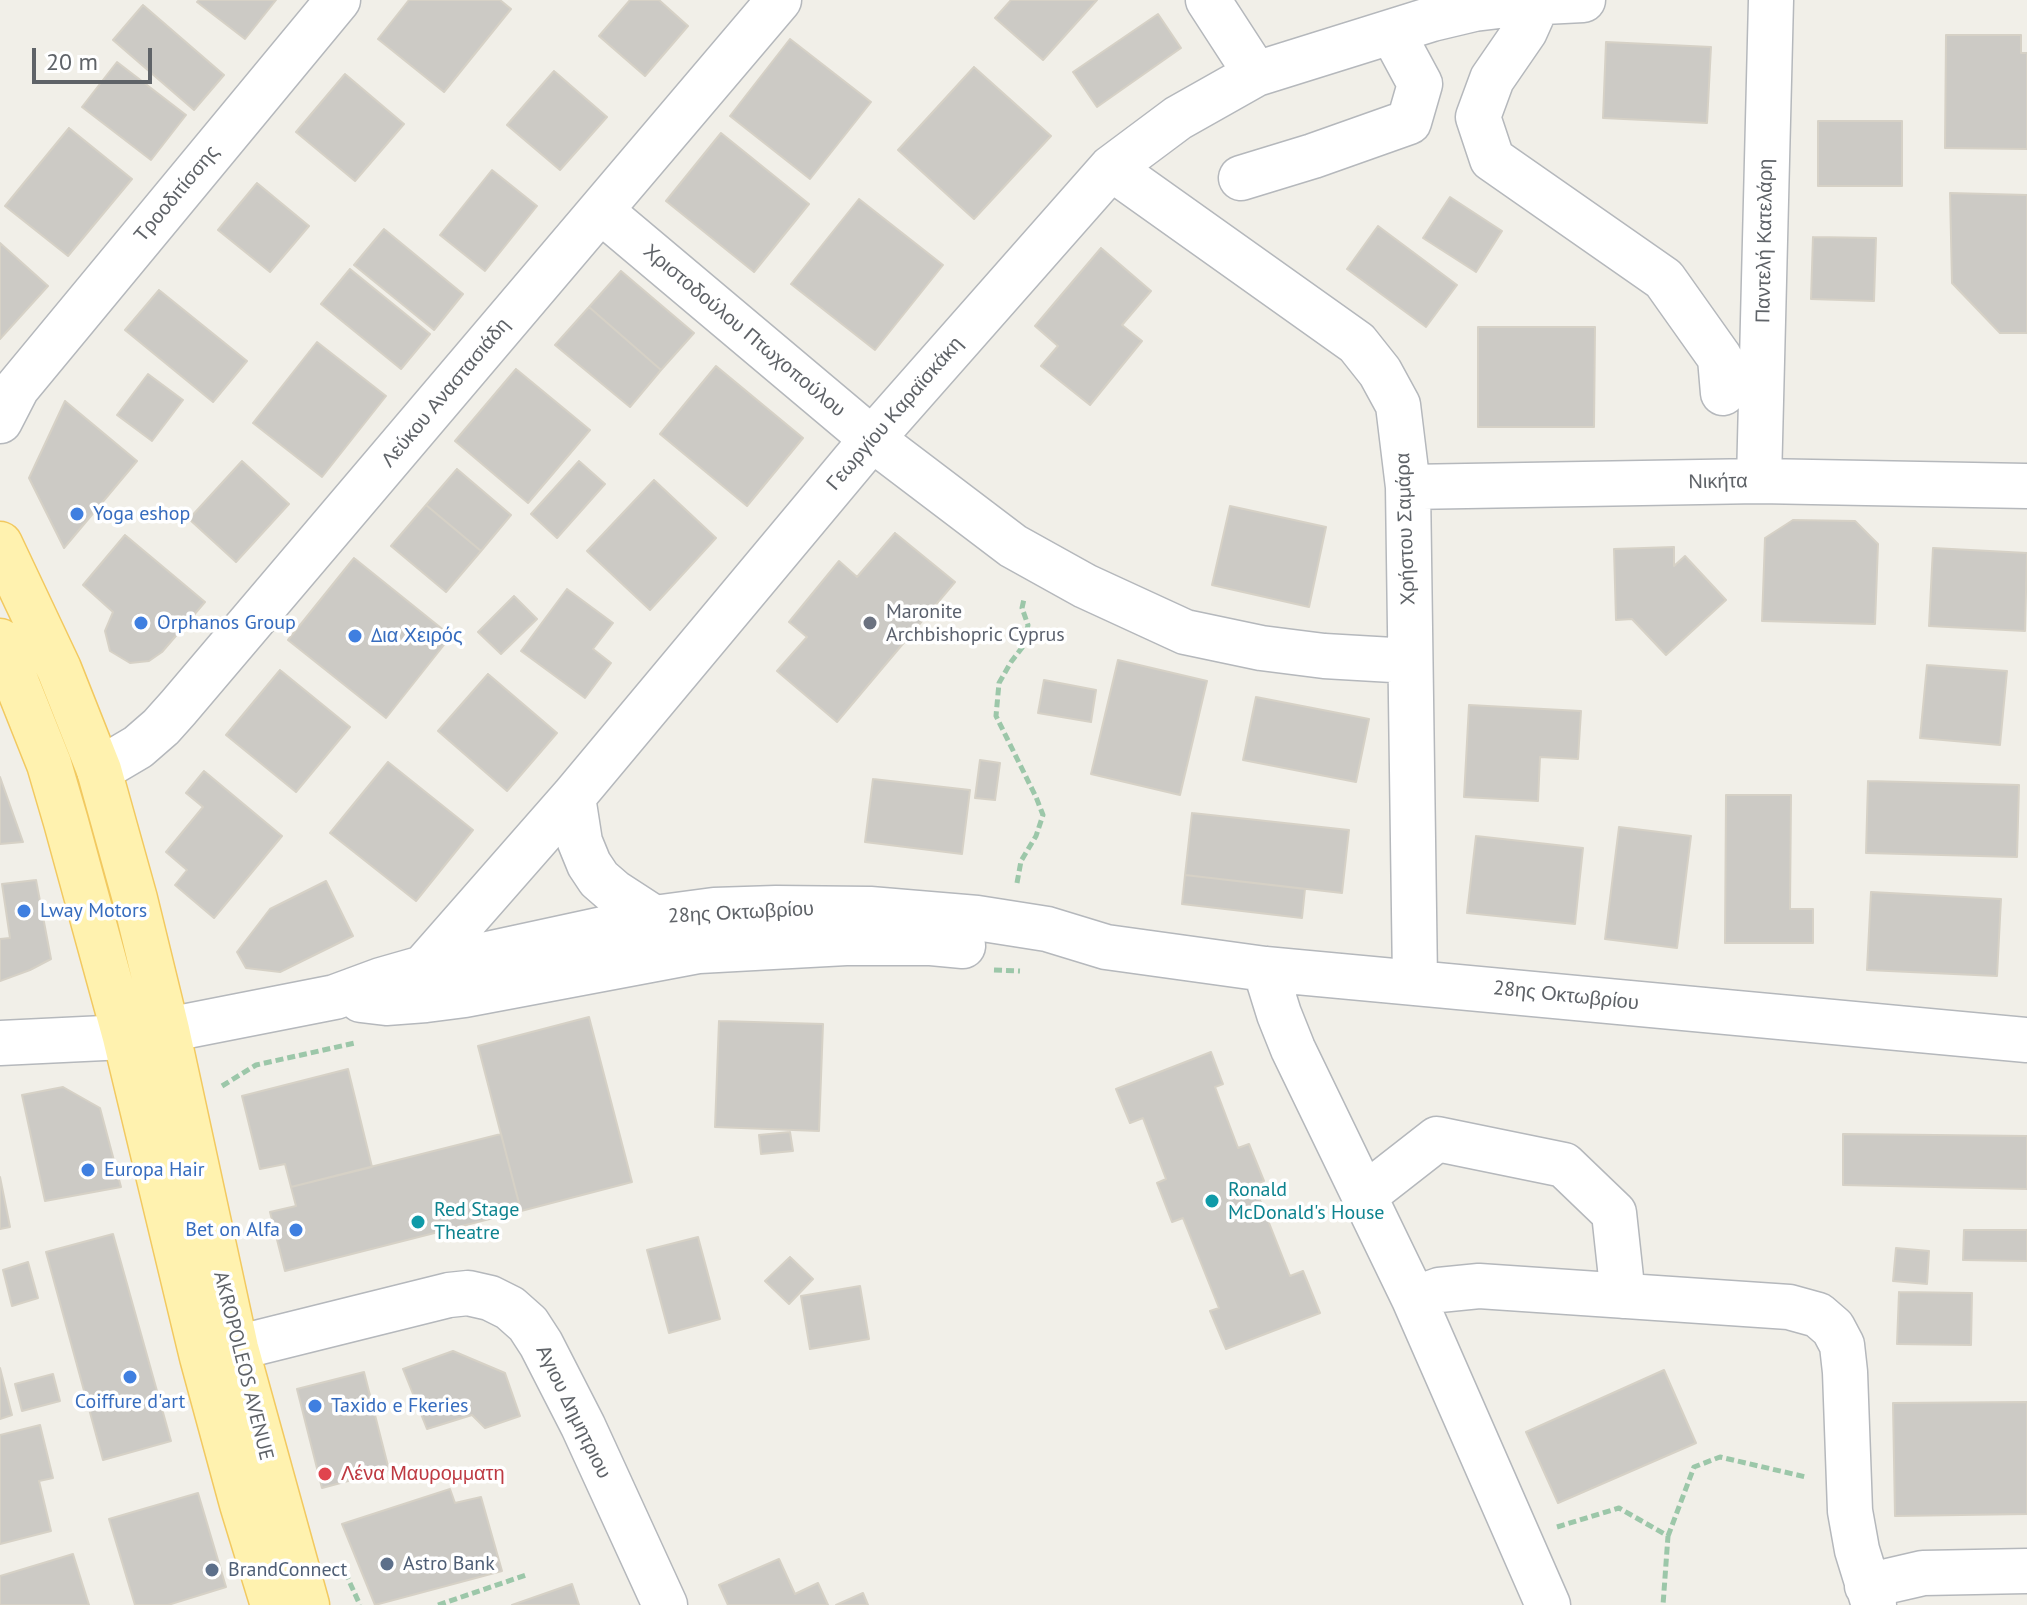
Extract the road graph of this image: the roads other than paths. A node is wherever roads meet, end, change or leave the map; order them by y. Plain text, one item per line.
1 (338, 0) edge
2 (779, 0) edge
3 (1208, 0) edge
4 (1583, 0) edge
5 (1771, 0) edge
6 (1538, 2) edge
7 (1392, 32) junction
8 (1256, 74) junction
9 (1415, 102) junction
10 (1478, 117) junction
11 (1111, 168) junction
12 (1241, 178) dead end
13 (601, 211) junction
14 (1723, 393) dead end
15 (6, 402) edge
16 (872, 439) junction
17 (1759, 481) junction
18 (2027, 486) edge
19 (1408, 487) junction
20 (0, 544) edge
21 (0, 641) edge
22 (1410, 661) junction
23 (99, 770) junction
24 (573, 797) junction
25 (654, 918) junction
26 (1106, 947) junction
27 (423, 968) junction
28 (1265, 969) junction
29 (1415, 981) junction
30 (335, 997) junction
31 (167, 1030) junction
32 (125, 1037) junction
33 (2027, 1040) edge
34 (0, 1043) edge
35 (1364, 1196) junction
36 (1623, 1296) junction
37 (1414, 1299) junction
38 (236, 1348) junction
39 (2027, 1571) edge
40 (1870, 1596) edge
41 (273, 1605) edge
42 (307, 1605) edge
43 (665, 1605) edge
44 (1548, 1605) edge

1 - 15 street, Τροοδιτίσσης
2 - 13 street, Λεύκου Αναστασιάδη
3 - 8 street
4 - 6 street, Γεωργίου Καραϊσκάκη
5 - 17 street, Παντελή Κατελάρη
6 - 7 street, Γεωργίου Καραϊσκάκη
6 - 10 street
7 - 8 street, Γεωργίου Καραϊσκάκη
7 - 9 street
8 - 11 street, Γεωργίου Καραϊσκάκη
9 - 10 street
9 - 12 street
10 - 14 street
11 - 16 street, Γεωργίου Καραϊσκάκη
11 - 19 street, Χρήστου Σαμάρα
13 - 16 street, Χριστοδούλου Πτωχοπούλου
13 - 23 street, Λεύκου Αναστασιάδη
16 - 22 street, Χριστοδούλου Πτωχοπούλου
16 - 24 street, Γεωργίου Καραϊσκάκη
17 - 18 street, Νικήτα
17 - 19 street, Νικήτα
19 - 22 street, Χρήστου Σαμάρα
20 - 23 main road, AKROPOLEOS AVENUE
21 - 32 main road, AKROPOLEOS AVENUE
22 - 29 street, Χρήστου Σαμάρα
23 - 31 main road, AKROPOLEOS AVENUE
24 - 25 street
24 - 27 street, Γεωργίου Καραϊσκάκη
25 - 26 street, 28ης Οκτωβρίου
25 - 27 street, 28ης Οκτωβρίου
26 - 28 street, 28ης Οκτωβρίου
26 - 30 street, 28ης Οκτωβρίου
27 - 30 street, 28ης Οκτωβρίου
28 - 29 street, 28ης Οκτωβρίου
28 - 35 street
29 - 33 street, 28ης Οκτωβρίου
30 - 31 street, 28ης Οκτωβρίου
31 - 32 street, 28ης Οκτωβρίου
31 - 38 main road, AKROPOLEOS AVENUE
32 - 34 street, 28ης Οκτωβρίου
32 - 41 main road, AKROPOLEOS AVENUE
35 - 36 street
35 - 37 street
36 - 37 street
36 - 40 street
37 - 44 street
38 - 42 main road, AKROPOLEOS AVENUE
38 - 43 street, Αγιου Δημητριου
39 - 40 street

